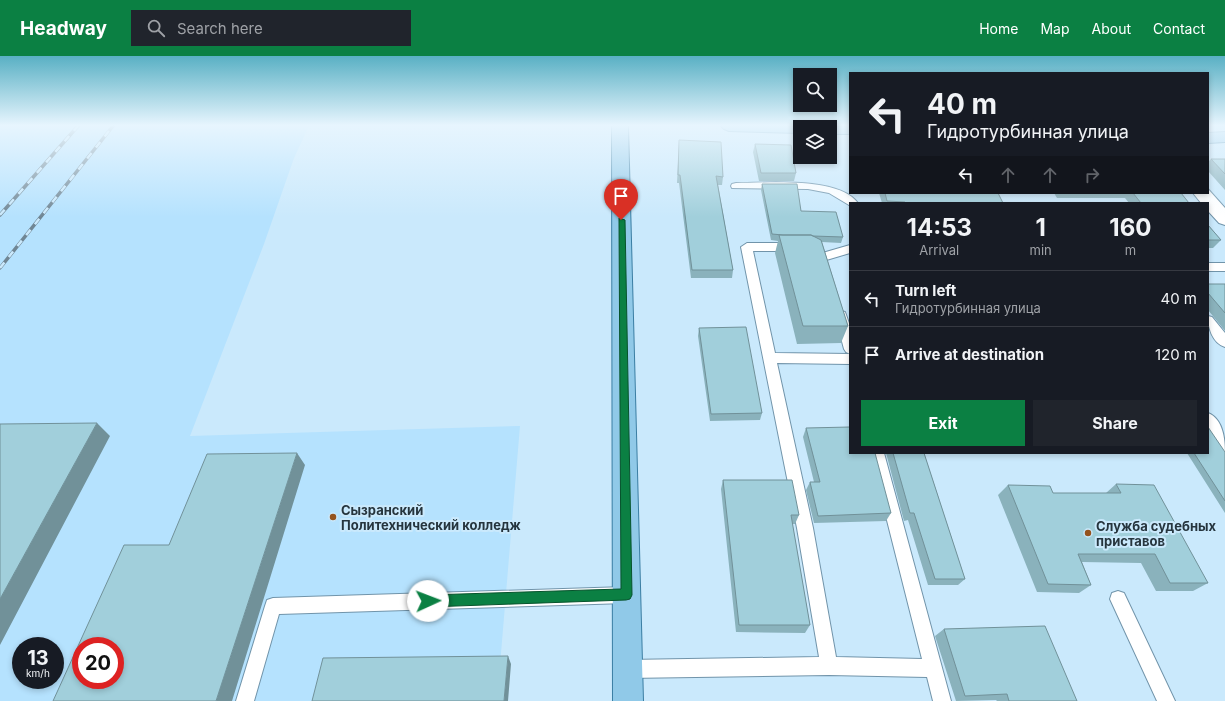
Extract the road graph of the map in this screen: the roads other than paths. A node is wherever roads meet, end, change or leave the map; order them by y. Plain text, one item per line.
1 (620, 156) edge
2 (736, 186) dead end
3 (1203, 194) edge
4 (851, 202) edge
5 (1225, 219) edge
6 (849, 249) edge
7 (823, 257) junction
8 (1209, 267) edge
9 (1225, 267) edge
10 (829, 269) edge
11 (838, 305) edge
12 (1209, 321) edge
13 (1225, 342) edge
14 (849, 345) edge
15 (770, 358) junction
16 (849, 359) edge
17 (1209, 421) edge
18 (1225, 446) edge
19 (877, 454) edge
20 (626, 595) junction
21 (1118, 599) dead end
22 (829, 666) junction
23 (934, 668) junction
24 (627, 669) junction
25 (244, 701) edge
26 (628, 701) edge
27 (942, 701) edge
28 (1166, 701) edge

1 - 20 main road
2 - 4 lane
3 - 5 street
6 - 7 lane
7 - 10 lane
7 - 15 lane
8 - 9 lane
11 - 14 lane
12 - 13 lane
15 - 16 lane
15 - 22 lane
17 - 18 lane
19 - 23 lane
20 - 24 main road
20 - 25 lane
21 - 28 lane
22 - 23 lane
22 - 24 lane
23 - 27 lane
24 - 26 main road

